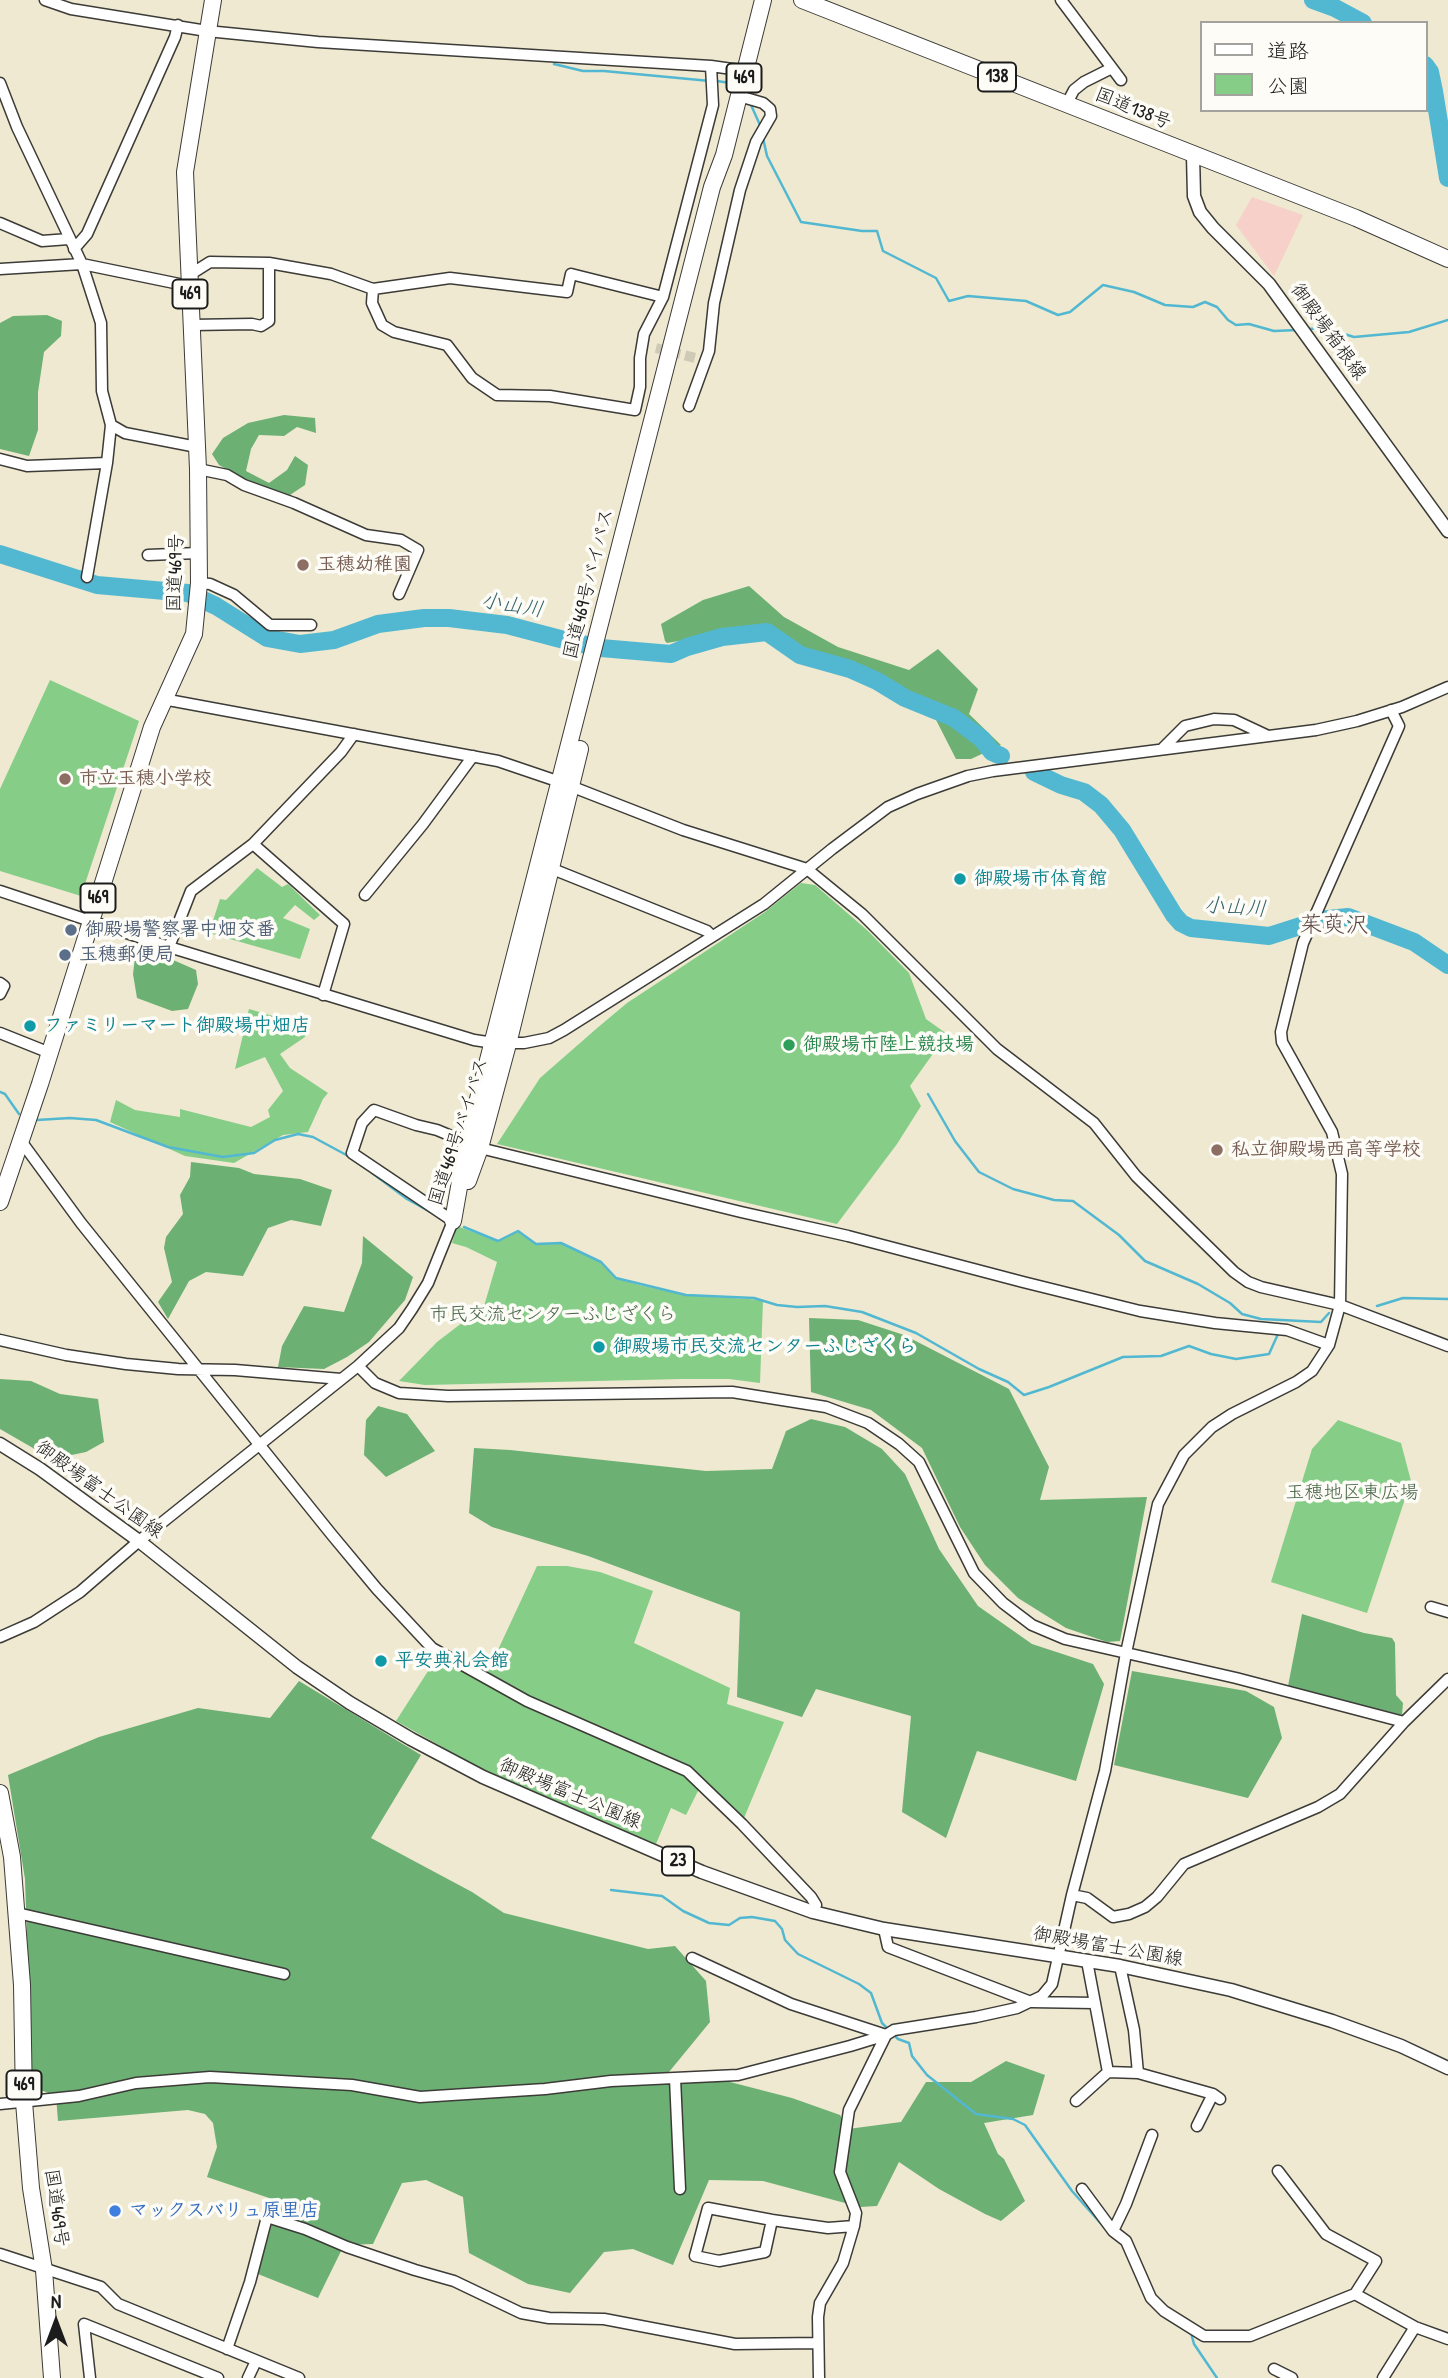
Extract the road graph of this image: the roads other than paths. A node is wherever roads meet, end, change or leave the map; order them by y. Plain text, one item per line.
1 (45, 0) edge
2 (213, 0) edge
3 (763, 0) edge
4 (802, 0) edge
5 (1060, 0) edge
6 (177, 25) junction
7 (207, 31) junction
8 (711, 66) junction
9 (1112, 68) junction
10 (746, 71) junction
11 (1121, 80) dead end
12 (0, 82) edge
13 (739, 96) junction
14 (1066, 105) junction
15 (1193, 155) junction
16 (0, 223) edge
17 (71, 244) junction
18 (1448, 259) edge
19 (268, 263) junction
20 (82, 264) junction
21 (0, 269) edge
22 (190, 280) junction
23 (373, 289) junction
24 (663, 297) junction
25 (192, 325) junction
26 (642, 345) junction
27 (656, 348) tunnel mouth
28 (689, 406) dead end
29 (111, 425) junction
30 (197, 447) junction
31 (0, 459) edge
32 (107, 463) junction
33 (198, 469) junction
34 (1448, 531) edge
35 (198, 553) junction
36 (148, 555) dead end
37 (88, 577) dead end
38 (198, 593) junction
39 (399, 594) dead end
40 (312, 625) dead end
41 (1448, 687) edge
42 (163, 699) junction
43 (1391, 710) junction
44 (354, 734) junction
45 (1267, 736) junction
46 (1163, 748) junction
47 (473, 756) junction
48 (566, 784) junction
49 (253, 844) junction
50 (550, 868) junction
51 (807, 869) junction
52 (0, 891) edge
53 (365, 894) dead end
54 (91, 920) junction
55 (712, 936) junction
56 (169, 947) junction
57 (0, 983) edge
58 (0, 994) edge
59 (323, 995) junction
60 (0, 1033) edge
61 (501, 1044) junction
62 (50, 1053) junction
63 (21, 1141) junction
64 (473, 1145) junction
65 (1, 1196) edge
66 (453, 1221) junction
67 (1340, 1305) junction
68 (0, 1340) edge
69 (1329, 1345) junction
70 (1448, 1346) edge
71 (358, 1366) junction
72 (200, 1368) junction
73 (341, 1379) junction
74 (0, 1444) edge
75 (259, 1444) junction
76 (139, 1541) junction
77 (1431, 1607) dead end
78 (1448, 1612) edge
79 (0, 1637) edge
80 (1126, 1653) junction
81 (1448, 1679) edge
82 (1404, 1722) junction
83 (0, 1793) edge
84 (1072, 1895) junction
85 (813, 1912) junction
86 (17, 1913) junction
87 (884, 1929) junction
88 (1059, 1957) junction
89 (692, 1958) dead end
90 (1087, 1961) junction
91 (1120, 1966) junction
92 (284, 1974) dead end
93 (1031, 2001) junction
94 (1095, 2003) junction
95 (886, 2035) junction
96 (1448, 2068) edge
97 (1108, 2072) junction
98 (1138, 2073) junction
99 (675, 2078) junction
100 (1076, 2101) dead end
101 (24, 2102) junction
102 (0, 2104) edge
103 (1197, 2126) dead end
104 (1152, 2135) dead end
105 (1278, 2171) dead end
106 (680, 2189) dead end
107 (1082, 2189) dead end
108 (772, 2220) junction
109 (854, 2226) junction
110 (1113, 2231) junction
111 (0, 2254) edge
112 (44, 2270) junction
113 (1355, 2294) junction
114 (1415, 2327) junction
115 (1448, 2339) edge
116 (818, 2343) junction
117 (227, 2349) junction
118 (256, 2361) junction
119 (1274, 2369) dead end
120 (52, 2378) edge
121 (90, 2378) edge
122 (218, 2378) edge
123 (248, 2378) edge
124 (299, 2378) edge
125 (819, 2378) edge
126 (1292, 2378) edge
127 (1383, 2378) edge

1 - 6 street
2 - 7 highway, 国道469号 / 469
3 - 10 highway, 国道469号バイパス / 469
4 - 14 highway, 国道138号 / 138
5 - 9 street
6 - 7 street
6 - 17 street
7 - 8 street
7 - 22 highway, 国道469号 / 469
8 - 10 street
8 - 24 street
9 - 11 street
9 - 14 street
10 - 13 highway, 国道469号バイパス / 469
12 - 17 street
13 - 28 street
13 - 48 highway, 国道469号バイパス / 469
14 - 15 highway, 国道138号 / 138
15 - 18 highway, 国道138号 / 138
15 - 34 main road, 御殿場箱根線
16 - 17 street
17 - 20 street
19 - 22 street
19 - 23 street
19 - 25 street
20 - 21 street
20 - 22 street
20 - 29 street
22 - 25 highway, 国道469号 / 469
23 - 24 street
23 - 26 street
24 - 26 street
25 - 30 highway, 国道469号 / 469
26 - 27 street
29 - 30 street
29 - 32 street
30 - 33 highway, 国道469号 / 469
31 - 32 street
32 - 37 street
33 - 35 highway, 国道469号 / 469
33 - 39 street
35 - 36 street
35 - 38 highway, 国道469号 / 469
38 - 40 street
38 - 42 highway, 国道469号 / 469
41 - 43 street
42 - 44 street
42 - 54 highway, 国道469号 / 469
43 - 45 street
43 - 67 street
44 - 47 street
44 - 49 street
45 - 46 street
45 - 46 street
46 - 51 street
47 - 48 street
47 - 53 street
48 - 50 highway, 国道469号バイパス
48 - 51 street
48 - 61 highway, 国道469号バイパス
49 - 56 street
49 - 59 street
50 - 55 street
50 - 61 highway, 国道469号バイパス
51 - 55 street
51 - 67 street
52 - 54 street
54 - 56 street
54 - 62 highway, 国道469号 / 469
55 - 61 street
56 - 59 street
57 - 58 street
59 - 61 street
60 - 62 street
61 - 64 highway, 国道469号バイパス
62 - 63 highway, 国道469号 / 469
63 - 65 highway, 国道469号 / 469
63 - 72 street
64 - 66 highway, 国道469号バイパス
64 - 66 street
64 - 69 street
66 - 71 street
67 - 69 street
67 - 70 street
68 - 72 street
69 - 80 street
71 - 73 street
71 - 80 street
72 - 73 street
72 - 75 street
73 - 75 street
74 - 76 main road, 御殿場富士公園線 / 23
75 - 76 street
75 - 85 street
76 - 79 street
76 - 85 main road, 御殿場富士公園線 / 23
77 - 78 street
80 - 82 street
80 - 84 street
81 - 82 street
82 - 84 street
83 - 86 highway, 国道469号 / 469
84 - 88 street
85 - 87 main road, 御殿場富士公園線 / 23
86 - 92 street
86 - 101 highway, 国道469号 / 469
87 - 88 main road, 御殿場富士公園線 / 23
87 - 93 street
88 - 90 main road, 御殿場富士公園線 / 23
88 - 93 street
89 - 95 street
90 - 91 main road, 御殿場富士公園線 / 23
90 - 94 street
91 - 96 main road, 御殿場富士公園線 / 23
91 - 98 street
93 - 94 street
93 - 95 street
94 - 97 street
95 - 99 street
95 - 109 street
97 - 98 street
97 - 100 street
98 - 103 street
99 - 101 street
99 - 106 street
101 - 102 street
101 - 112 highway, 国道469号 / 469
104 - 110 street
105 - 113 street
107 - 110 street
108 - 108 street
108 - 109 street
109 - 116 street
110 - 113 street
111 - 112 street
112 - 117 street
112 - 120 highway, 国道469号 / 469
113 - 114 street
114 - 115 street
114 - 127 street
116 - 117 street
116 - 125 street
117 - 118 street
118 - 123 street
118 - 124 street
119 - 126 street
121 - 122 street

